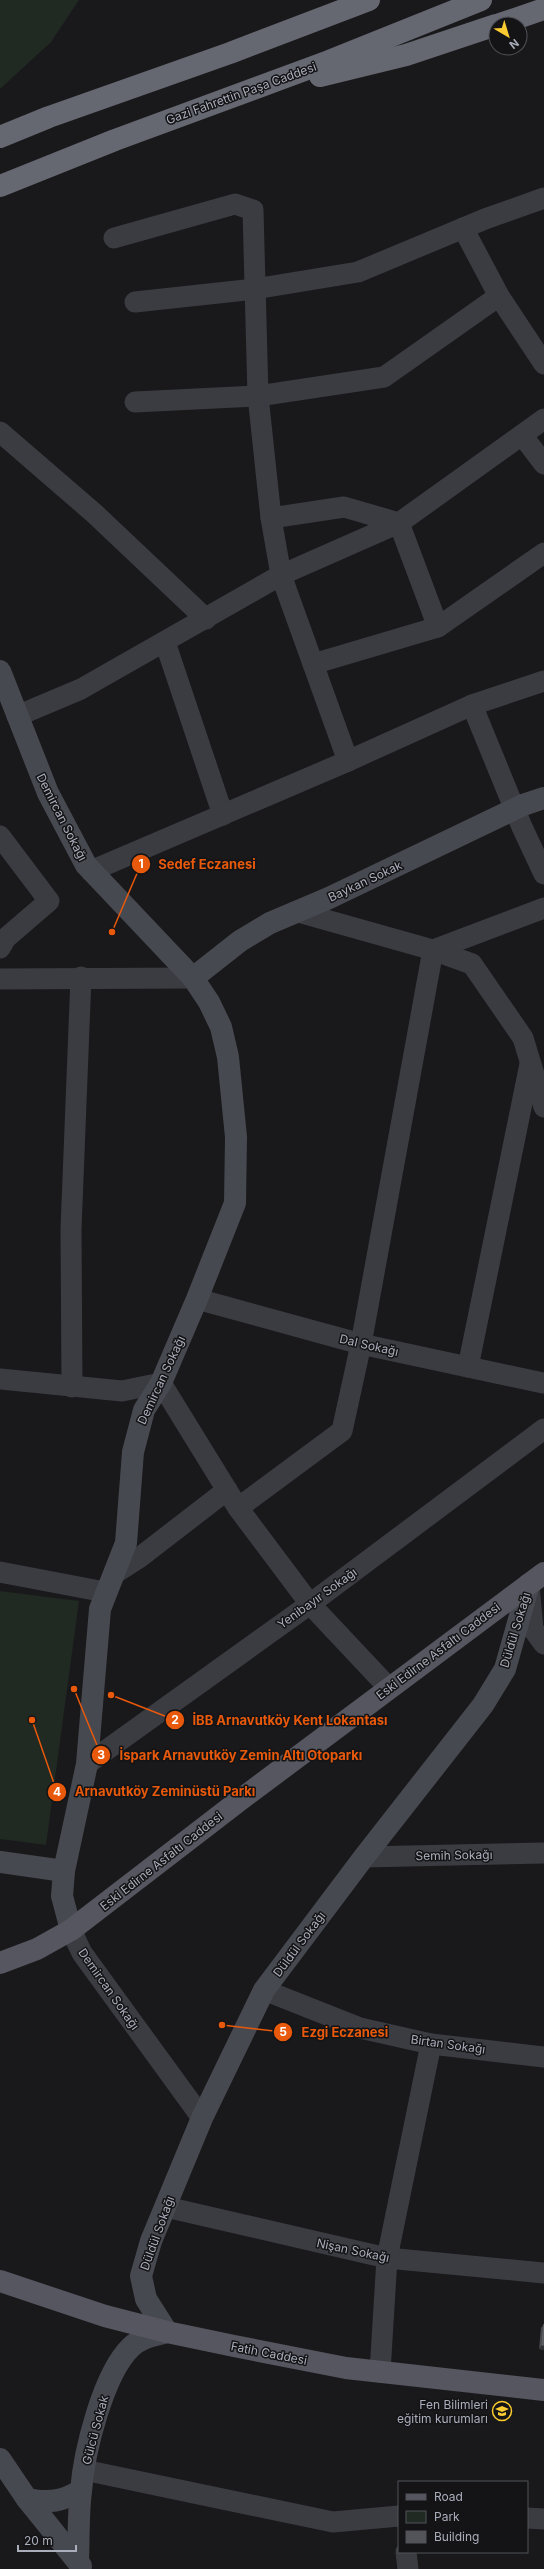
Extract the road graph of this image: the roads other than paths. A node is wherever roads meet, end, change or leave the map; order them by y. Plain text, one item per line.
1 (481, 0) edge
2 (367, 1) edge
3 (544, 9) edge
4 (523, 16) edge
5 (488, 28) edge
6 (235, 96) junction
7 (0, 137) edge
8 (0, 186) edge
9 (544, 198) edge
10 (463, 228) junction
11 (114, 238) dead end
12 (255, 289) junction
13 (500, 296) junction
14 (134, 302) dead end
15 (544, 364) edge
16 (258, 396) junction
17 (135, 402) dead end
18 (544, 419) edge
19 (0, 432) edge
20 (522, 435) junction
21 (544, 464) edge
22 (271, 518) junction
23 (399, 523) junction
24 (544, 553) edge
25 (281, 575) junction
26 (206, 619) junction
27 (438, 627) junction
28 (165, 642) junction
29 (313, 664) junction
30 (0, 671) edge
31 (544, 681) edge
32 (472, 705) junction
33 (17, 716) junction
34 (348, 762) junction
35 (544, 798) edge
36 (515, 809) junction
37 (223, 815) junction
38 (0, 836) edge
39 (91, 870) junction
40 (544, 874) edge
41 (544, 908) edge
42 (298, 912) junction
43 (0, 948) edge
44 (433, 950) junction
45 (81, 977) junction
46 (193, 978) junction
47 (0, 979) edge
48 (530, 1063) junction
49 (544, 1107) edge
50 (197, 1299) junction
51 (361, 1344) junction
52 (468, 1367) junction
53 (0, 1379) edge
54 (161, 1384) junction
55 (544, 1385) edge
56 (72, 1387) junction
57 (544, 1430) edge
58 (227, 1490) junction
59 (238, 1508) junction
60 (0, 1572) edge
61 (537, 1578) edge
62 (110, 1583) junction
63 (310, 1604) junction
64 (544, 1644) edge
65 (390, 1688) junction
66 (87, 1764) junction
67 (544, 1853) edge
68 (364, 1857) junction
69 (0, 1862) edge
70 (64, 1871) junction
71 (71, 1930) junction
72 (0, 1963) edge
73 (264, 1990) junction
74 (431, 2044) junction
75 (544, 2057) edge
76 (202, 2118) junction
77 (166, 2207) junction
78 (387, 2258) junction
79 (544, 2273) edge
80 (0, 2281) edge
81 (168, 2332) junction
82 (380, 2372) junction
83 (544, 2390) edge
84 (0, 2459) edge
85 (82, 2480) junction
86 (27, 2499) junction
87 (398, 2516) edge
88 (528, 2518) edge
89 (544, 2518) edge
90 (406, 2553) edge
91 (80, 2565) edge
92 (408, 2569) edge

1 - 6 highway, Gazi Fahrettin Paşa Caddesi
2 - 7 highway
3 - 4 highway
5 - 6 highway
6 - 8 highway, Gazi Fahrettin Paşa Caddesi
9 - 10 street
10 - 12 street
10 - 13 street
11 - 12 street
12 - 14 street
12 - 16 street
13 - 15 street
13 - 16 street
16 - 17 street
16 - 22 street
18 - 20 street
19 - 26 street
20 - 21 street
20 - 23 street
22 - 23 street
22 - 25 street
23 - 25 street
23 - 27 street
24 - 27 street
25 - 26 street
25 - 29 street
26 - 28 street
27 - 29 street
28 - 33 street
28 - 37 street
29 - 34 street
30 - 33 main road, Demircan Sokağı
31 - 32 street
32 - 34 street
32 - 36 street
33 - 39 main road, Demircan Sokağı
34 - 37 street
35 - 36 main road, Baykan Sokak
36 - 40 street
36 - 42 main road, Baykan Sokak
37 - 39 street
38 - 43 street
39 - 46 main road, Demircan Sokağı
41 - 44 street
42 - 44 street
42 - 46 main road, Baykan Sokak
44 - 48 street
44 - 51 street
45 - 46 street
45 - 47 street
45 - 56 street
46 - 50 main road, Demircan Sokağı
48 - 49 street
48 - 52 street
50 - 51 street, Dal Sokağı
50 - 54 main road, Demircan Sokağı
51 - 52 street, Dal Sokağı
51 - 59 street
52 - 55 street, Dal Sokağı
53 - 56 street
54 - 56 street
54 - 58 street
54 - 62 main road, Demircan Sokağı
57 - 63 street, Yenibayır Sokağı
58 - 59 street
58 - 62 street
59 - 63 street
60 - 62 street
61 - 64 street
61 - 65 main road, Eski Edirne Asfaltı Caddesi
61 - 68 main road, Düldül Sokağı
62 - 66 main road, Demircan Sokağı
63 - 65 street
63 - 66 street, Yenibayır Sokağı
65 - 71 main road, Eski Edirne Asfaltı Caddesi
66 - 70 main road, Demircan Sokağı
67 - 68 street, Semih Sokağı
68 - 73 main road, Düldül Sokağı
69 - 70 main road
70 - 71 main road, Demircan Sokağı
71 - 72 main road, Eski Edirne Asfaltı Caddesi
71 - 76 street, Demircan Sokağı
73 - 74 street, Birtan Sokağı
73 - 76 main road, Düldül Sokağı
74 - 75 street, Birtan Sokağı
74 - 78 street
76 - 77 main road, Düldül Sokağı
77 - 78 street, Nişan Sokağı
77 - 81 main road, Düldül Sokağı
78 - 79 street, Nişan Sokağı
78 - 82 street
80 - 81 main road, Fatih Caddesi
81 - 82 main road, Fatih Caddesi
81 - 85 main road, Gülcü Sokak
82 - 83 main road, Fatih Caddesi
84 - 86 main road
85 - 86 main road
85 - 87 street
85 - 91 main road, Gülcü Sokak
86 - 91 main road
88 - 89 street
90 - 92 street

